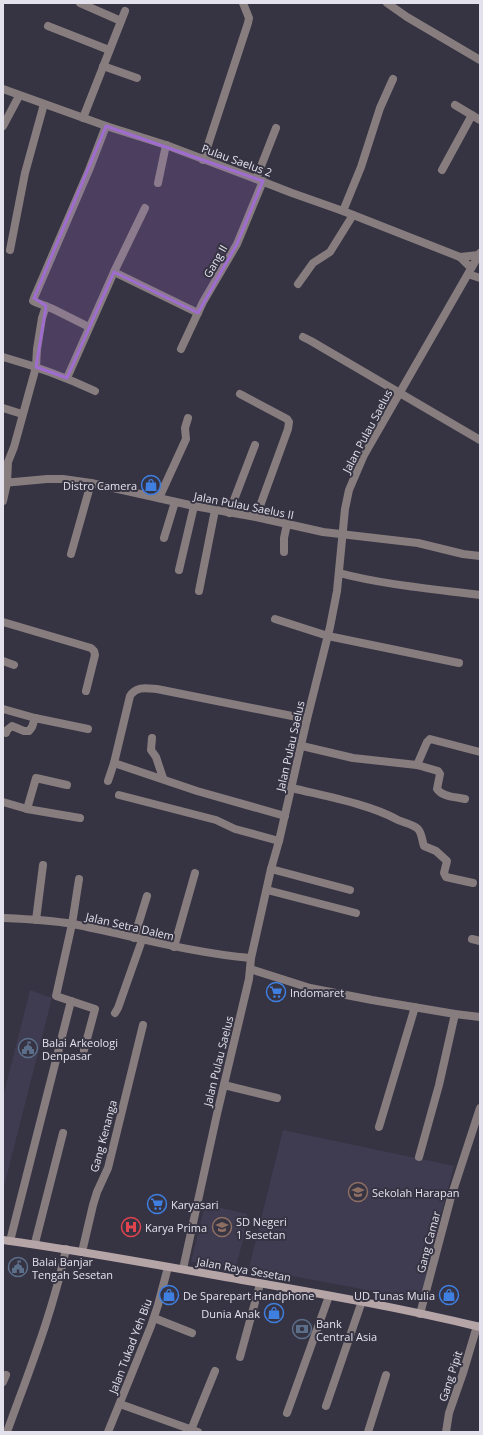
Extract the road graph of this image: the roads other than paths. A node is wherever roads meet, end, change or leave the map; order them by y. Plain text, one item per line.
1 (80, 3) edge
2 (243, 3) edge
3 (387, 3) edge
4 (126, 11) dead end
5 (121, 21) junction
6 (48, 26) dead end
7 (109, 50) junction
8 (480, 60) edge
9 (103, 66) junction
10 (137, 78) dead end
11 (393, 79) dead end
12 (3, 89) edge
13 (19, 96) junction
14 (44, 104) junction
15 (455, 105) dead end
16 (472, 115) junction
17 (83, 118) junction
18 (480, 120) edge
19 (3, 126) edge
20 (106, 126) junction
21 (276, 128) dead end
22 (166, 145) junction
23 (203, 160) junction
24 (442, 170) dead end
25 (260, 180) junction
26 (158, 183) dead end
27 (145, 208) dead end
28 (342, 211) junction
29 (353, 215) junction
30 (10, 250) dead end
31 (479, 254) edge
32 (460, 257) junction
33 (470, 271) junction
34 (114, 272) junction
35 (480, 278) edge
36 (298, 284) dead end
37 (46, 306) junction
38 (198, 313) junction
39 (89, 327) junction
40 (303, 337) dead end
41 (181, 349) dead end
42 (3, 358) edge
43 (36, 367) junction
44 (67, 378) junction
45 (95, 391) dead end
46 (400, 392) junction
47 (240, 394) dead end
48 (3, 408) edge
49 (22, 414) junction
50 (188, 418) dead end
51 (480, 440) edge
52 (255, 445) dead end
53 (5, 483) edge
54 (91, 483) junction
55 (158, 498) junction
56 (3, 501) edge
57 (175, 502) junction
58 (194, 506) junction
59 (216, 510) junction
60 (229, 513) junction
61 (256, 517) junction
62 (287, 524) junction
63 (342, 534) junction
64 (164, 538) dead end
65 (284, 552) dead end
66 (71, 554) dead end
67 (480, 556) edge
68 (179, 570) dead end
69 (339, 573) junction
70 (199, 591) dead end
71 (480, 595) edge
72 (275, 619) dead end
73 (3, 622) edge
74 (328, 636) junction
75 (3, 661) edge
76 (459, 663) dead end
77 (14, 665) dead end
78 (86, 691) dead end
79 (3, 709) edge
80 (35, 718) junction
81 (307, 719) junction
82 (88, 729) dead end
83 (6, 732) dead end
84 (152, 738) dead end
85 (302, 746) junction
86 (480, 752) edge
87 (114, 763) junction
88 (417, 765) junction
89 (163, 778) junction
90 (108, 780) dead end
91 (67, 785) dead end
92 (292, 788) junction
93 (118, 795) dead end
94 (464, 799) dead end
95 (3, 802) edge
96 (27, 809) junction
97 (285, 816) junction
98 (80, 818) dead end
99 (279, 841) junction
100 (43, 865) dead end
101 (271, 869) junction
102 (195, 873) dead end
103 (79, 879) dead end
104 (473, 883) dead end
105 (267, 890) junction
106 (350, 890) dead end
107 (147, 896) dead end
108 (356, 913) dead end
109 (3, 918) edge
110 (36, 920) junction
111 (72, 924) junction
112 (138, 939) junction
113 (174, 947) junction
114 (251, 958) junction
115 (250, 969) junction
116 (71, 1001) junction
117 (415, 1007) junction
118 (115, 1013) dead end
119 (455, 1014) junction
120 (480, 1017) edge
121 (143, 1025) dead end
122 (84, 1050) dead end
123 (224, 1085) junction
124 (277, 1098) dead end
125 (480, 1108) edge
126 (379, 1127) dead end
127 (62, 1134) dead end
128 (419, 1156) dead end
129 (7, 1240) edge
130 (34, 1244) junction
131 (66, 1249) junction
132 (82, 1252) junction
133 (168, 1267) junction
134 (183, 1269) junction
135 (260, 1284) junction
136 (329, 1296) junction
137 (362, 1301) junction
138 (420, 1314) junction
139 (154, 1318) junction
140 (478, 1327) edge
141 (192, 1333) dead end
142 (240, 1357) dead end
143 (215, 1371) dead end
144 (386, 1375) dead end
145 (120, 1404) junction
146 (326, 1406) dead end
147 (287, 1413) dead end
148 (195, 1431) edge
149 (7, 1432) edge
150 (108, 1432) edge
151 (368, 1432) edge
152 (446, 1432) edge

1 - 5 street
2 - 23 street
3 - 8 street
4 - 5 street
5 - 7 street
6 - 7 street
7 - 9 street
9 - 10 street
9 - 17 street
11 - 28 street
12 - 13 street, Pulau Saelus 2
13 - 14 street, Pulau Saelus 2
13 - 19 street
14 - 17 street, Pulau Saelus 2
14 - 30 street
15 - 16 street
16 - 18 street
16 - 24 street
17 - 20 street, Pulau Saelus 2
20 - 22 street, Pulau Saelus 2
20 - 37 street
21 - 25 street, Gang II
22 - 23 street, Pulau Saelus 2
22 - 26 street
23 - 25 street, Pulau Saelus 2
25 - 28 street, Pulau Saelus 2
25 - 38 street, Gang II
27 - 34 street
28 - 29 street, Pulau Saelus 2
29 - 32 street, Pulau Saelus 2
29 - 36 street
31 - 32 street, Pulau Saelus 2
31 - 33 street, Jalan Pulau Saelus
32 - 33 street, Pulau Saelus 2
33 - 35 street
33 - 46 street, Jalan Pulau Saelus
34 - 38 street
34 - 39 street
37 - 39 street
37 - 43 street
38 - 41 street, Gang II
39 - 44 street
40 - 46 street
42 - 43 street
43 - 44 street
43 - 49 street
44 - 45 street
46 - 51 street
46 - 63 street, Jalan Pulau Saelus
47 - 61 street
48 - 49 street
49 - 53 street
50 - 55 street
52 - 60 street
53 - 54 street, Jalan Pulau Saelus II
53 - 56 street
54 - 55 street, Jalan Pulau Saelus II
54 - 66 street
55 - 57 street, Jalan Pulau Saelus II
57 - 58 street, Jalan Pulau Saelus II
57 - 64 street
58 - 59 street, Jalan Pulau Saelus II
58 - 68 street
59 - 60 street, Jalan Pulau Saelus II
59 - 70 street
60 - 61 street, Jalan Pulau Saelus II
61 - 62 street, Jalan Pulau Saelus II
62 - 63 street, Jalan Pulau Saelus II
62 - 65 street
63 - 67 street, Jalan Pulau Saelus II
63 - 69 street, Jalan Pulau Saelus
69 - 71 street
69 - 74 street, Jalan Pulau Saelus
72 - 74 street
73 - 78 street
74 - 76 street
74 - 81 street, Jalan Pulau Saelus
75 - 77 street
79 - 80 street
80 - 82 street
80 - 83 street
81 - 85 street, Jalan Pulau Saelus
81 - 87 street
84 - 89 street
85 - 88 street
85 - 92 street, Jalan Pulau Saelus
86 - 88 street
87 - 89 street
87 - 90 street
88 - 94 street
89 - 97 street
91 - 96 street
92 - 97 street, Jalan Pulau Saelus
92 - 104 street
93 - 99 street
95 - 96 street
96 - 98 street
97 - 99 street, Jalan Pulau Saelus
99 - 101 street, Jalan Pulau Saelus
100 - 110 street
101 - 105 street, Jalan Pulau Saelus
101 - 106 street
102 - 113 street
103 - 111 street
105 - 108 street
105 - 114 street, Jalan Pulau Saelus
107 - 112 street
109 - 110 street, Jalan Setra Dalem
110 - 111 street, Jalan Setra Dalem
111 - 112 street, Jalan Setra Dalem
111 - 116 street
112 - 113 street, Jalan Setra Dalem
112 - 118 street
113 - 114 street, Jalan Setra Dalem
114 - 115 street, Jalan Pulau Saelus
115 - 117 street
115 - 123 street, Jalan Pulau Saelus
116 - 122 street
116 - 129 street
117 - 119 street
117 - 126 street
119 - 120 street
119 - 128 street
121 - 132 street, Gang Kenanga
123 - 124 street
123 - 134 street, Jalan Pulau Saelus
125 - 138 street, Gang Camar
127 - 130 street
129 - 130 main road, Jalan Raya Sesetan
130 - 131 main road, Jalan Raya Sesetan
131 - 132 main road, Jalan Raya Sesetan
131 - 149 street
132 - 133 main road, Jalan Raya Sesetan
133 - 134 main road, Jalan Raya Sesetan
133 - 139 street, Jalan Tukad Yeh Biu
134 - 135 main road, Jalan Raya Sesetan
135 - 136 main road, Jalan Raya Sesetan
135 - 142 street
136 - 137 main road, Jalan Raya Sesetan
136 - 147 street
137 - 138 main road, Jalan Raya Sesetan
137 - 146 street
138 - 140 main road, Jalan Raya Sesetan
139 - 141 street
139 - 145 street, Jalan Tukad Yeh Biu
140 - 152 street, Gang Pipit
143 - 148 street
144 - 151 street
145 - 148 street
145 - 150 street, Jalan Tukad Yeh Biu

